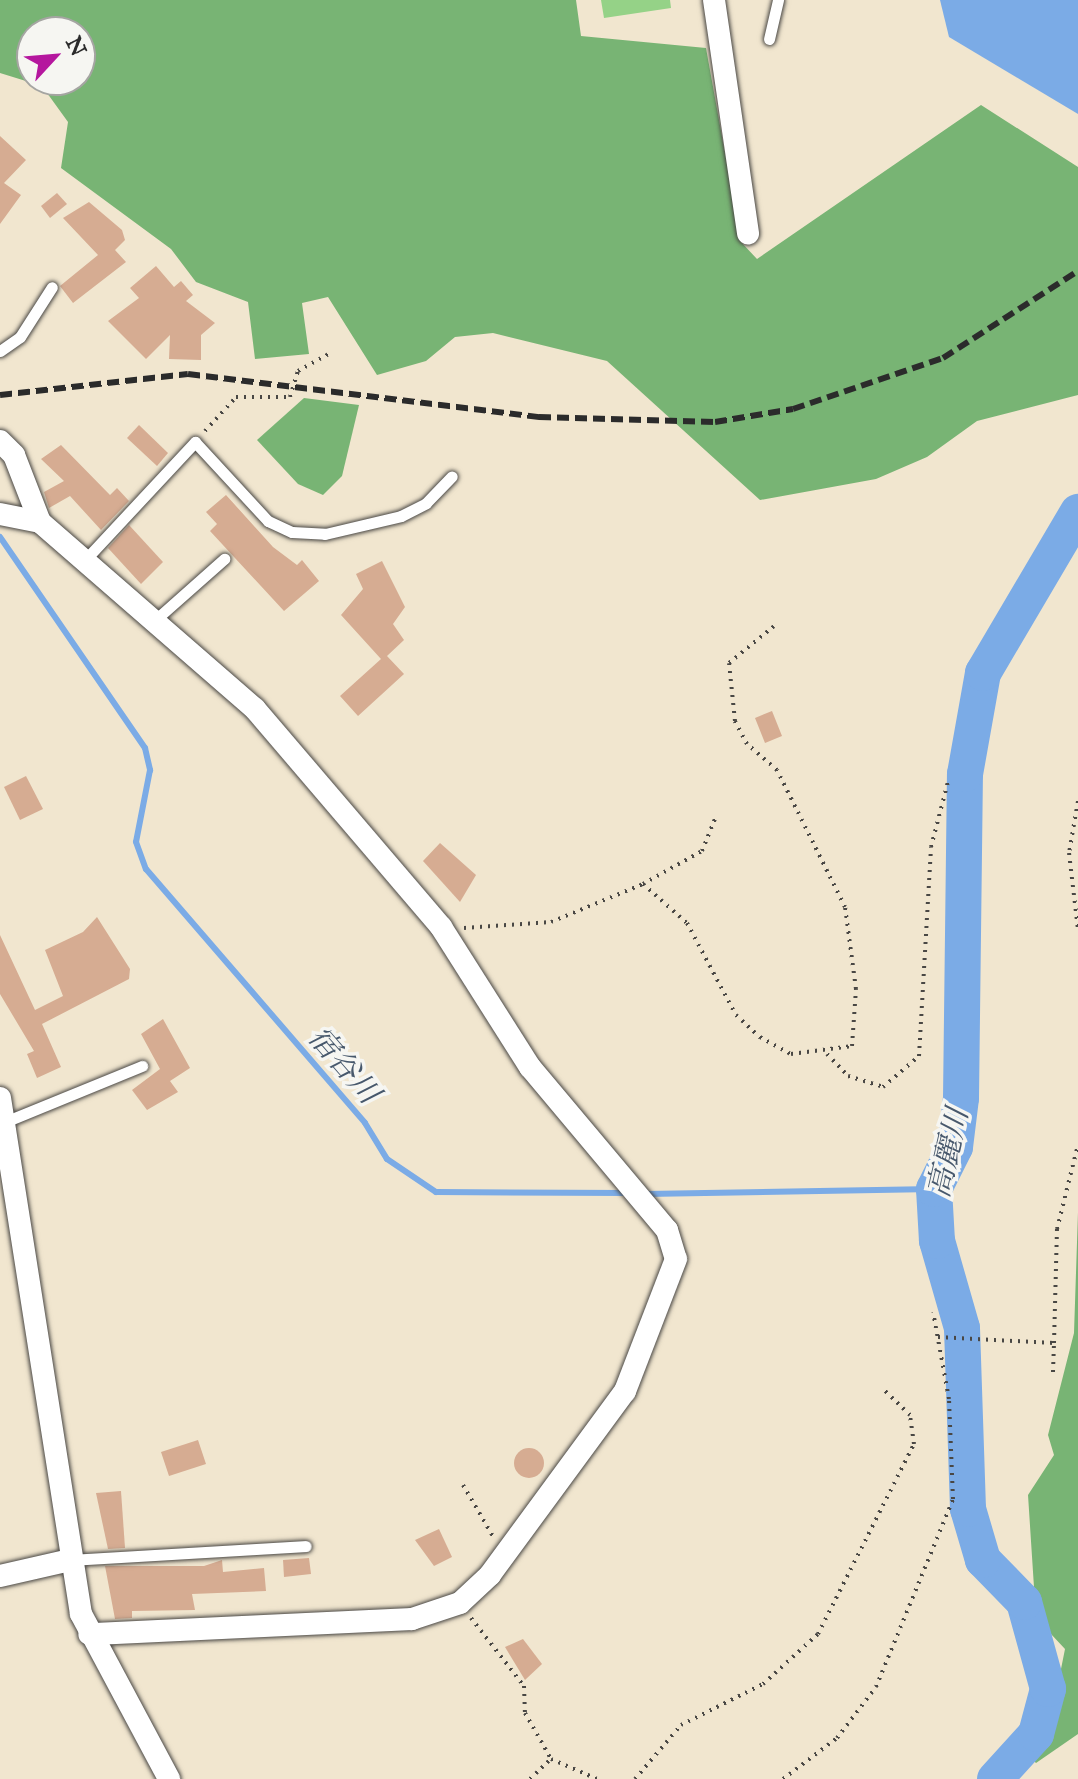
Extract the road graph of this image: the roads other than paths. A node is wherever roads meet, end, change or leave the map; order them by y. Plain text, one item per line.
1 (714, 0) edge
2 (778, 0) edge
3 (769, 39) dead end
4 (748, 234) dead end
5 (52, 287) dead end
6 (0, 351) edge
7 (0, 441) edge
8 (452, 476) dead end
9 (0, 514) edge
10 (40, 522) junction
11 (224, 559) dead end
12 (84, 561) junction
13 (154, 621) junction
14 (142, 1066) dead end
15 (0, 1098) edge
16 (7, 1121) junction
17 (306, 1546) dead end
18 (70, 1560) junction
19 (0, 1576) edge
20 (89, 1634) junction
21 (169, 1779) edge

1 - 4 street
2 - 3 lane
5 - 6 lane
7 - 10 street
8 - 12 lane
9 - 10 street
10 - 12 street
11 - 13 lane
12 - 13 street
13 - 20 street
14 - 16 lane
15 - 16 street
16 - 18 street
17 - 18 lane
18 - 19 street
18 - 20 street
20 - 21 street

